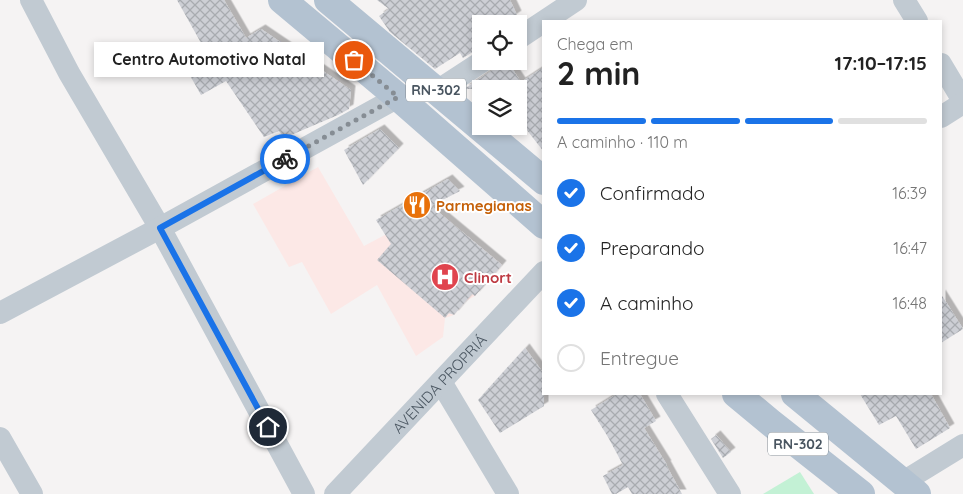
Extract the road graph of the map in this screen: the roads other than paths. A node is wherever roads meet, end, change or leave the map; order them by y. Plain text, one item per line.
1 (31, 0) edge
2 (282, 0) edge
3 (328, 0) edge
4 (576, 0) edge
5 (904, 0) edge
6 (546, 20) edge
7 (916, 20) edge
8 (542, 23) edge
9 (527, 33) edge
10 (942, 66) edge
11 (472, 68) edge
12 (437, 92) junction
13 (398, 97) junction
14 (963, 102) edge
15 (942, 116) edge
16 (542, 179) edge
17 (542, 223) edge
18 (160, 228) junction
19 (542, 274) edge
20 (0, 313) edge
21 (441, 382) junction
22 (669, 395) edge
23 (721, 395) edge
24 (737, 395) edge
25 (796, 395) edge
26 (776, 428) junction
27 (0, 438) edge
28 (963, 445) edge
29 (910, 488) edge
30 (32, 494) edge
31 (304, 494) edge
32 (334, 494) edge
33 (508, 494) edge
34 (730, 494) edge
35 (860, 494) edge

1 - 18 street
2 - 13 main road, RN-302
3 - 12 main road, RN-302
4 - 6 street
5 - 7 street
8 - 9 street
10 - 14 street
11 - 12 street
12 - 16 main road, RN-302
13 - 17 main road, RN-302
13 - 18 street
14 - 15 street
18 - 20 street
18 - 31 street
19 - 21 street, AVENIDA PROPRIÁ
21 - 32 street, AVENIDA PROPRIÁ
21 - 33 street
22 - 34 street
23 - 26 street
24 - 26 main road, RN-302
25 - 29 main road, RN-302
26 - 29 main road
26 - 35 main road, RN-302
27 - 30 street
28 - 29 street

